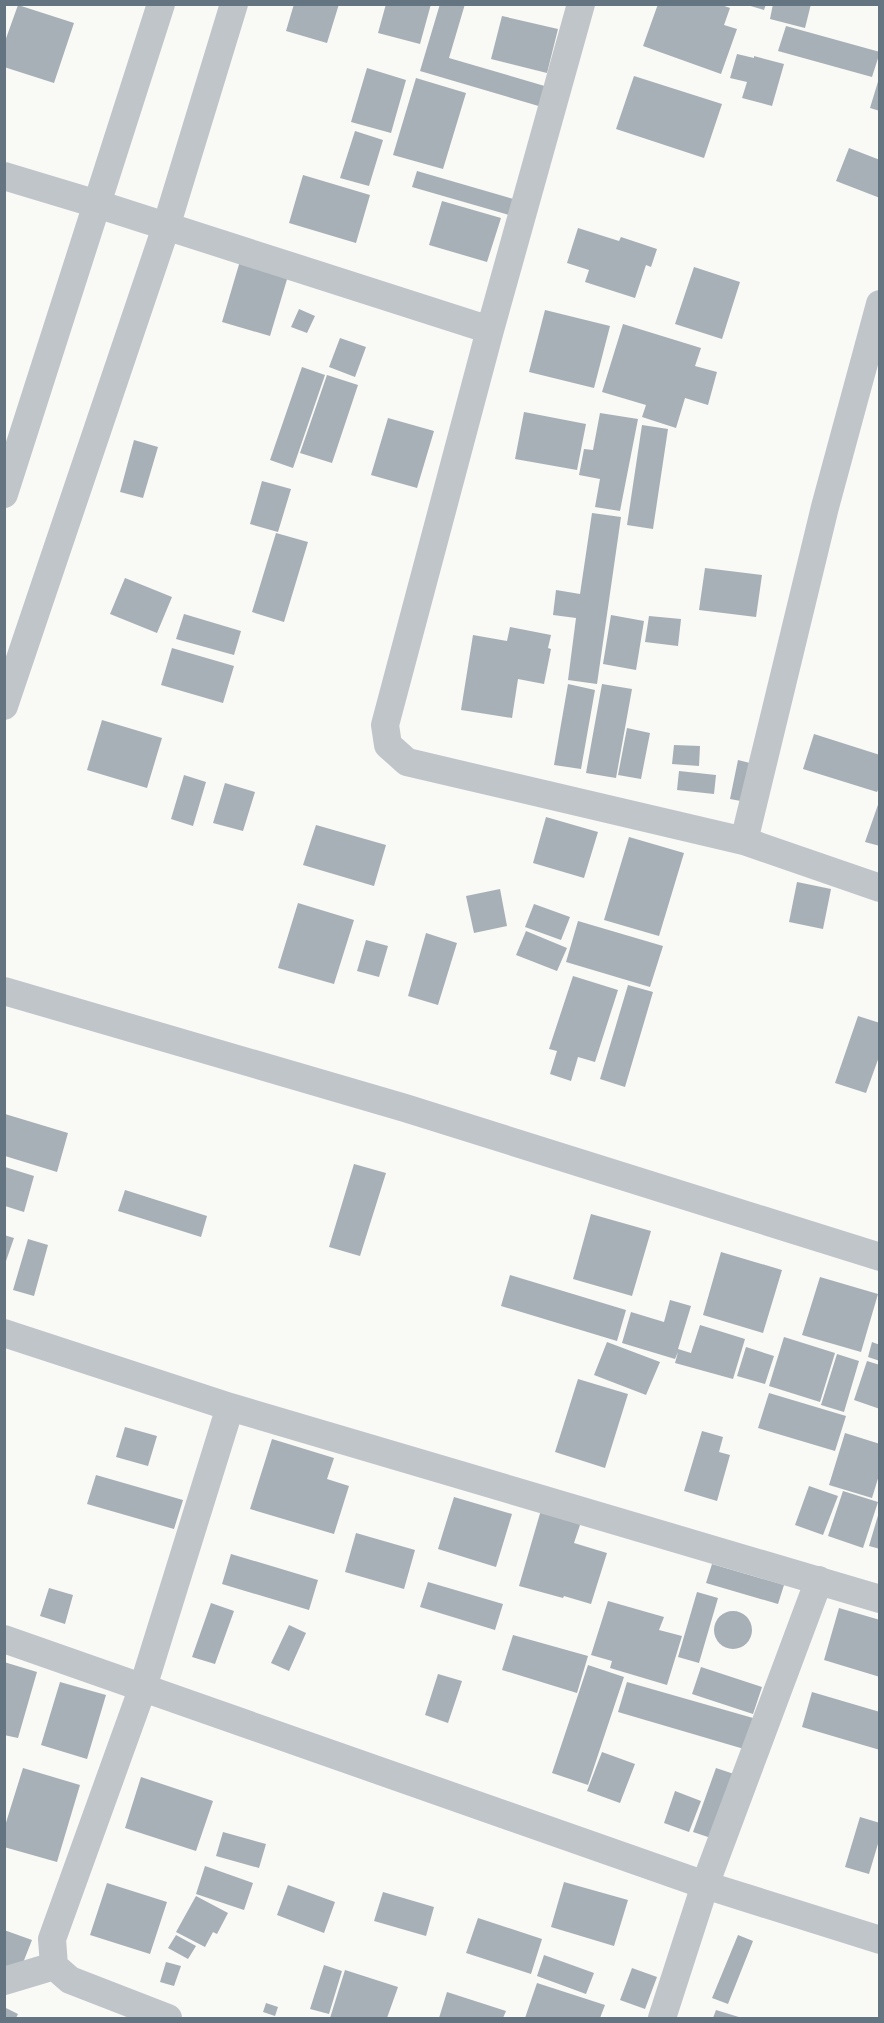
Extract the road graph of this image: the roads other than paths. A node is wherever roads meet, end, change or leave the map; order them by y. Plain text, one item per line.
1 (161, 4) edge
2 (234, 4) edge
3 (581, 4) edge
4 (4, 176) edge
5 (97, 204) junction
6 (166, 227) junction
7 (879, 304) edge
8 (490, 330) junction
9 (4, 494) edge
10 (4, 706) edge
11 (744, 841) junction
12 (879, 888) edge
13 (4, 991) edge
14 (879, 1257) edge
15 (4, 1333) edge
16 (230, 1407) junction
17 (819, 1580) junction
18 (879, 1599) edge
19 (4, 1639) edge
20 (143, 1687) junction
21 (705, 1885) junction
22 (879, 1940) edge
23 (54, 1966) junction
24 (4, 1981) edge
25 (168, 2019) edge
26 (662, 2019) edge

1 - 5 street
2 - 6 street
3 - 8 street
4 - 5 street
5 - 6 street
5 - 9 street
6 - 8 street
6 - 10 street
7 - 11 street
8 - 11 street
11 - 12 street
13 - 14 street
15 - 16 street
16 - 17 street
16 - 20 street
17 - 18 street
17 - 21 street
19 - 20 street
20 - 21 street
20 - 23 street
21 - 22 street
21 - 26 street
23 - 24 street
23 - 25 street

